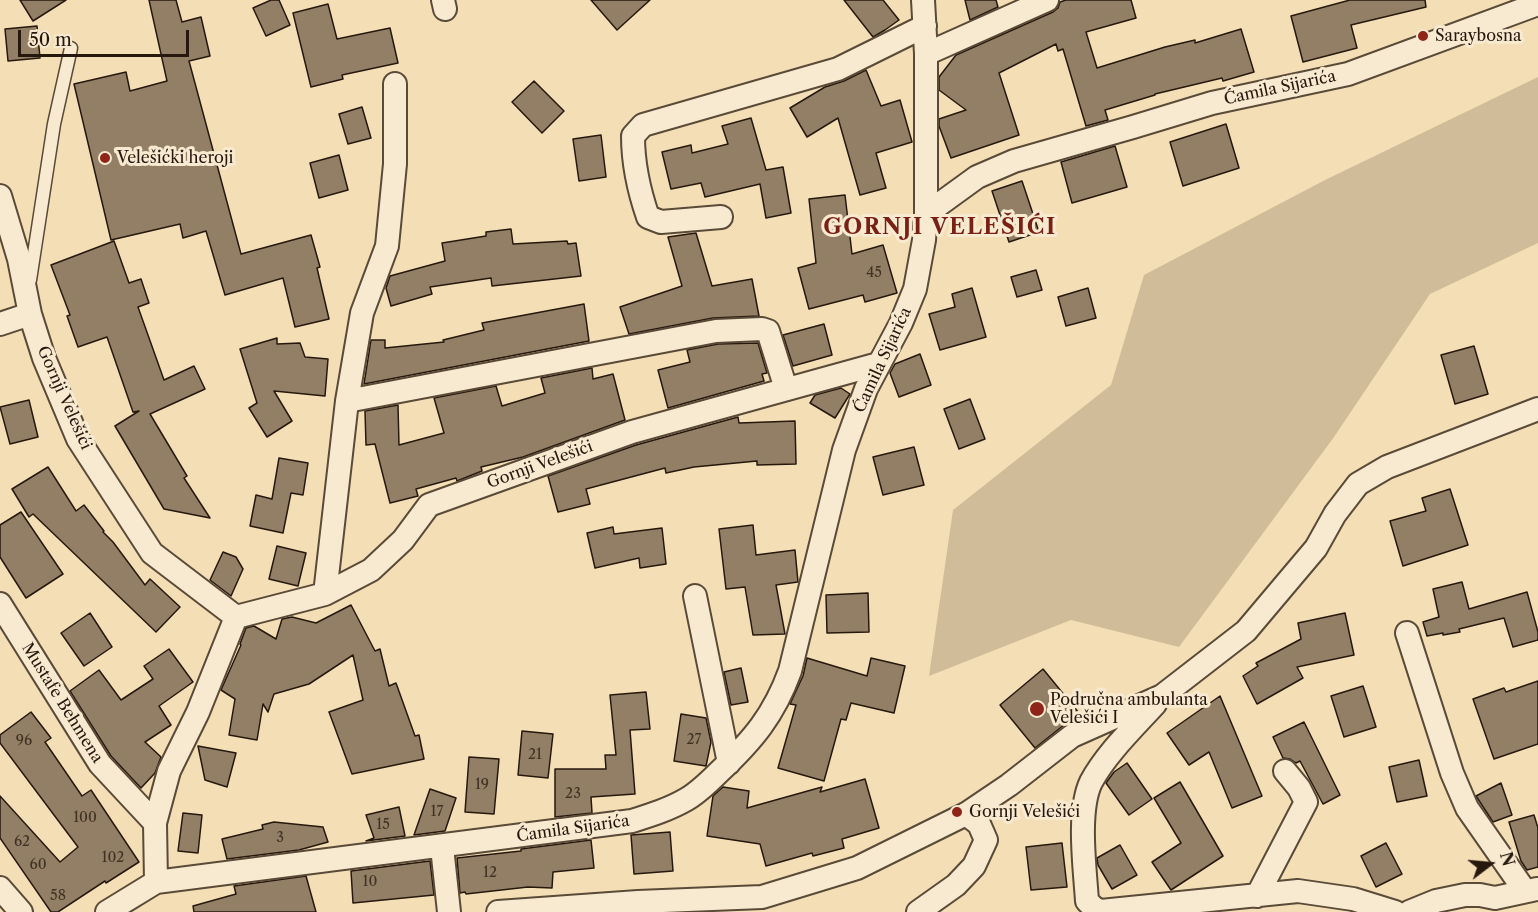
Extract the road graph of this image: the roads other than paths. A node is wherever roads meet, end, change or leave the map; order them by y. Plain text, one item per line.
1 (923, 0) edge
2 (1047, 0) edge
3 (1538, 4) edge
4 (925, 26) junction
5 (71, 48) dead end
6 (926, 54) junction
7 (396, 84) dead end
8 (0, 196) edge
9 (926, 214) junction
10 (721, 217) dead end
11 (28, 307) junction
12 (0, 324) edge
13 (878, 364) junction
14 (786, 389) junction
15 (347, 401) junction
16 (1538, 409) edge
17 (325, 594) junction
18 (695, 596) dead end
19 (0, 604) edge
20 (236, 617) junction
21 (1407, 633) dead end
22 (1162, 696) junction
23 (729, 763) junction
24 (1285, 771) dead end
25 (966, 814) junction
26 (155, 823) junction
27 (442, 847) junction
28 (156, 882) junction
29 (0, 888) edge
30 (1531, 890) edge
31 (1257, 896) junction
32 (756, 904) edge
33 (1443, 906) edge
34 (21, 912) edge
35 (107, 912) edge
36 (449, 912) edge
37 (498, 912) edge
38 (918, 912) edge
39 (1395, 912) edge
40 (1409, 912) edge

1 - 4 street, Ćamila Sijarića
2 - 6 street
3 - 9 street, Ćamila Sijarića
4 - 6 street, Ćamila Sijarića
4 - 10 street
5 - 11 lane
6 - 9 street, Ćamila Sijarića
7 - 15 street
8 - 11 street, Gornji Velešići
9 - 13 street, Ćamila Sijarića
11 - 12 street
11 - 20 street, Gornji Velešići
13 - 14 street, Gornji Velešići
13 - 23 street, Ćamila Sijarića
14 - 15 street
14 - 17 street, Gornji Velešići
15 - 17 street
16 - 22 street
17 - 20 street, Gornji Velešići
18 - 23 street
19 - 26 street, Mustafe Behmena
20 - 26 street
21 - 30 street
22 - 25 street
22 - 31 street
23 - 27 street, Ćamila Sijarića
24 - 31 street
25 - 32 street
25 - 38 street
26 - 28 street
27 - 28 street, Ćamila Sijarića
27 - 36 street
28 - 35 street, Ćamila Sijarića
29 - 34 street
30 - 33 street
31 - 39 street
32 - 37 street
33 - 40 street

